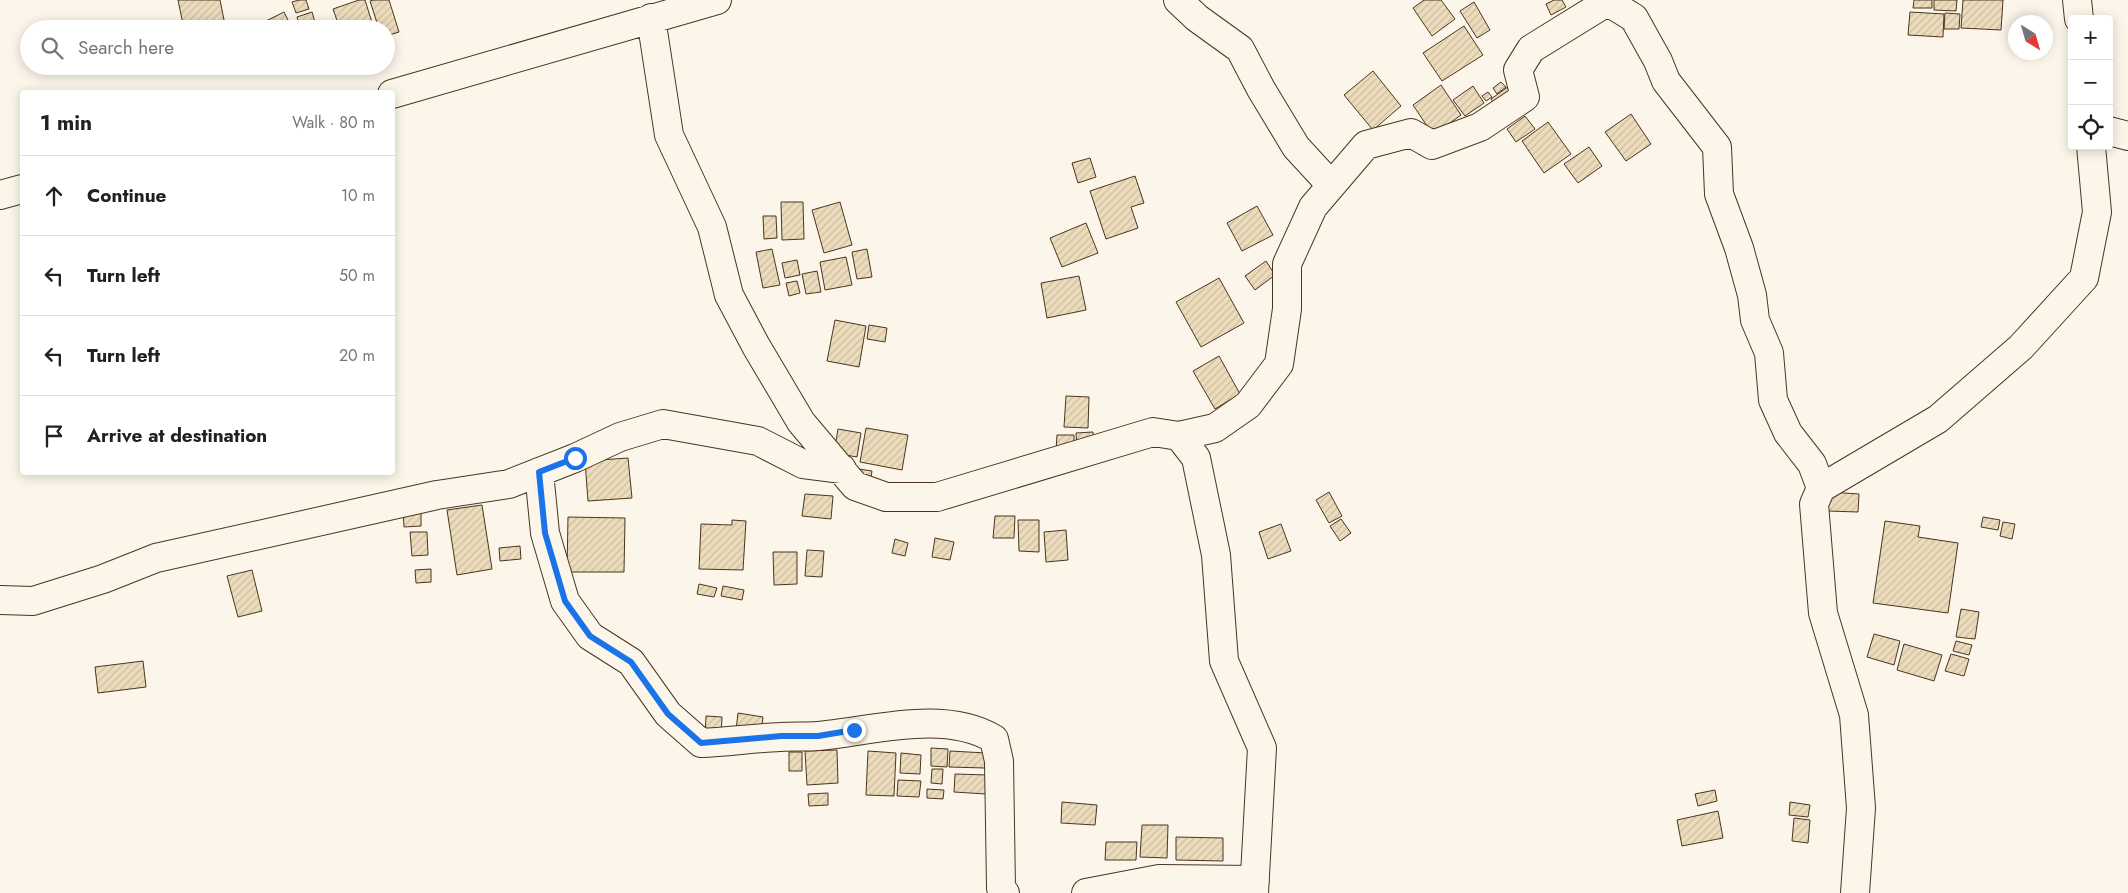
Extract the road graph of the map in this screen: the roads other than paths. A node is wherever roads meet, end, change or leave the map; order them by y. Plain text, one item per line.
1 (717, 0) edge
2 (1178, 0) edge
3 (2077, 0) edge
4 (1606, 1) edge
5 (2079, 15) edge
6 (650, 18) junction
7 (395, 93) edge
8 (2113, 132) edge
9 (2128, 136) edge
10 (2091, 150) edge
11 (1331, 185) junction
12 (20, 190) edge
13 (0, 195) edge
14 (1179, 436) junction
15 (842, 469) junction
16 (539, 472) junction
17 (1821, 488) junction
18 (0, 600) edge
19 (1254, 887) edge
20 (1005, 893) edge
21 (1086, 893) edge
22 (1855, 893) edge

1 - 6 street
2 - 11 street
3 - 5 street
4 - 11 street
4 - 17 street
6 - 7 street
6 - 15 street
8 - 9 street
10 - 17 street
11 - 14 street
12 - 13 street
14 - 15 street
14 - 19 street
15 - 16 street
16 - 18 street
16 - 20 street
17 - 22 street
19 - 21 street

